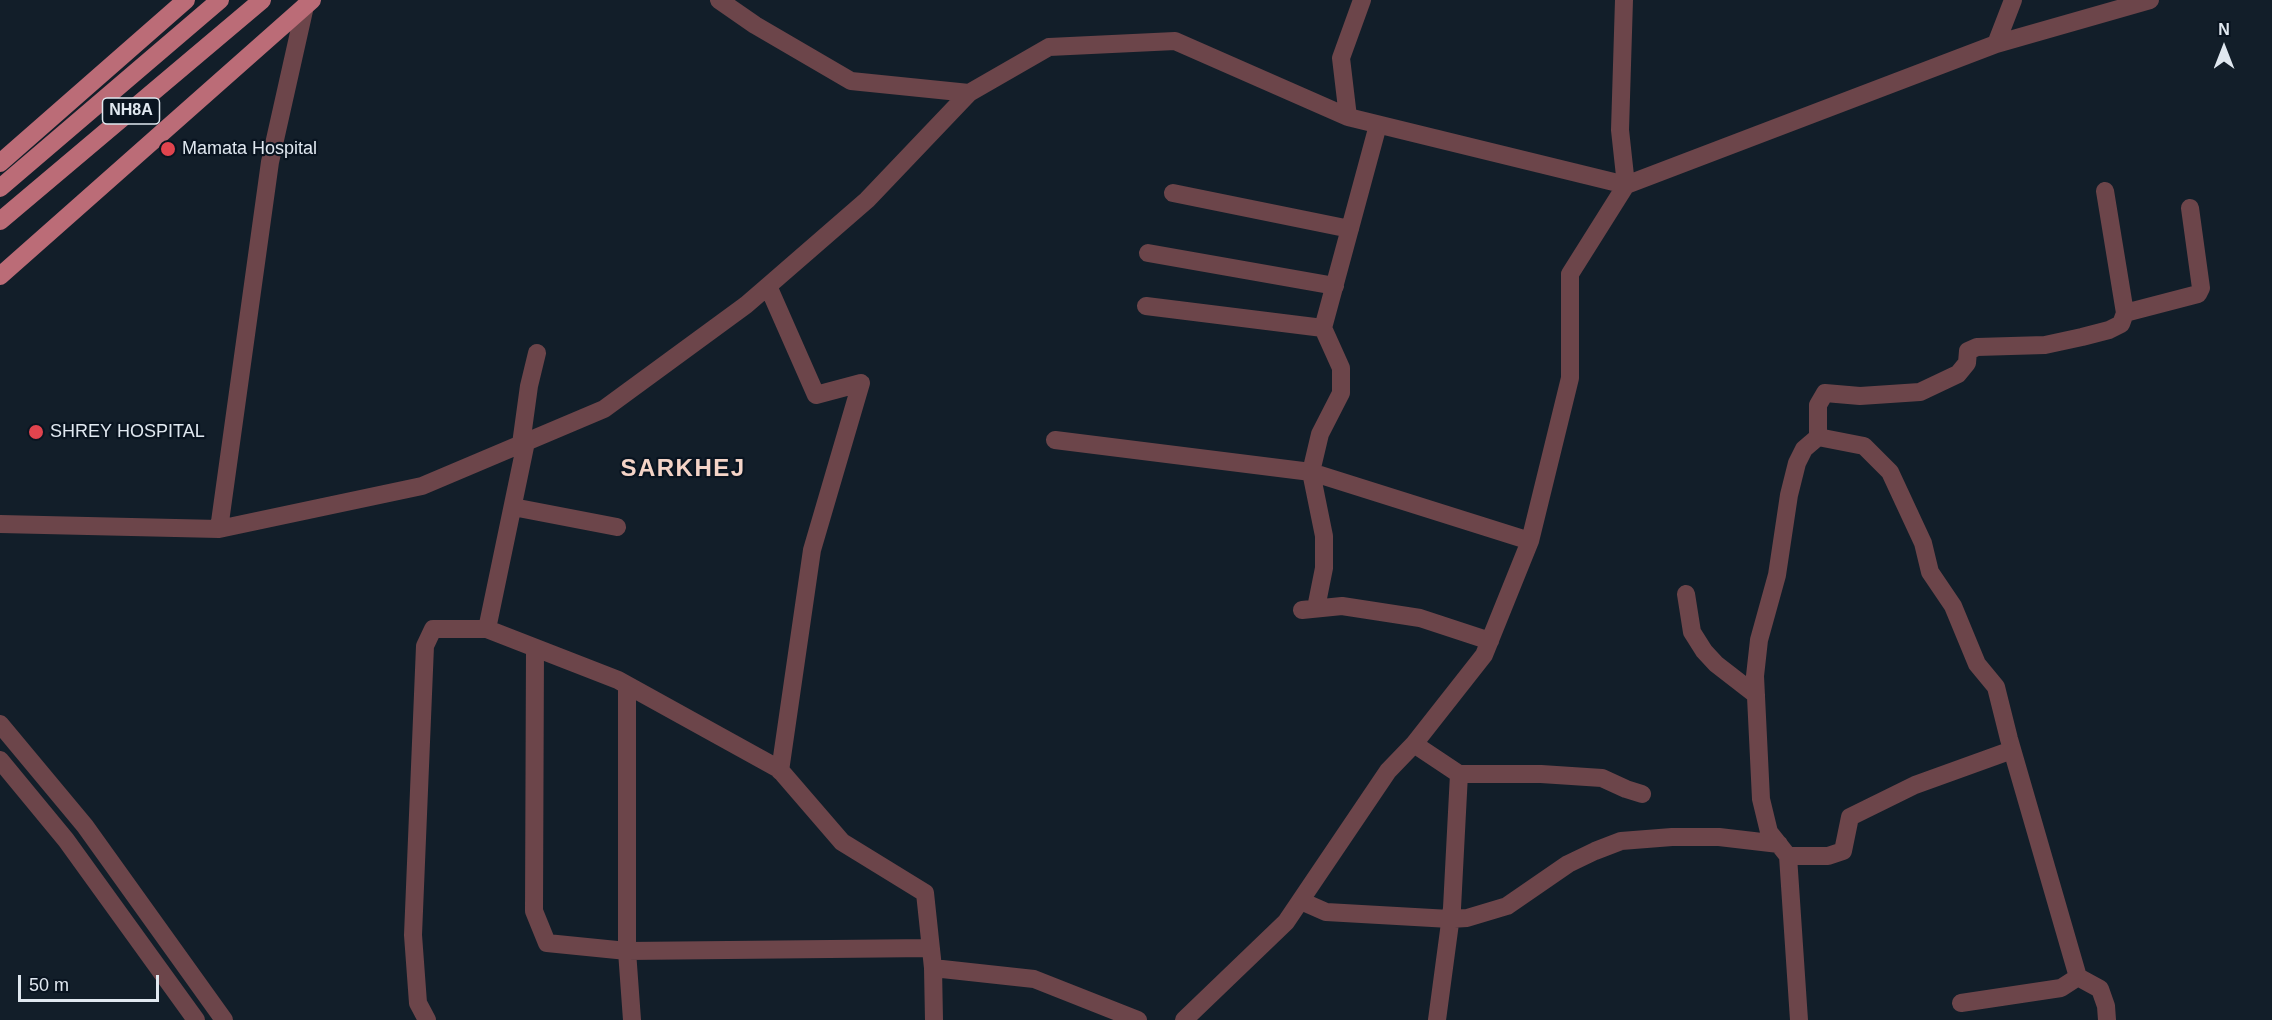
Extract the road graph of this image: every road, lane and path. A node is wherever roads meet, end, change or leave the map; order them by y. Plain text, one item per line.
1 (186, 0) edge
2 (220, 0) edge
3 (262, 0) edge
4 (719, 0) edge
5 (1362, 0) edge
6 (1624, 0) edge
7 (2013, 0) edge
8 (2150, 0) edge
9 (308, 3) edge
10 (1996, 44) junction
11 (969, 93) junction
12 (1348, 117) junction
13 (1378, 125) junction
14 (0, 163) edge
15 (1626, 185) junction
16 (0, 188) edge
17 (2105, 191) dead end
18 (1173, 193) dead end
19 (2190, 207) dead end
20 (0, 221) edge
21 (1350, 229) junction
22 (1148, 254) dead end
23 (0, 276) edge
24 (768, 286) junction
25 (1335, 286) junction
26 (1146, 306) dead end
27 (2125, 314) junction
28 (1323, 328) junction
29 (537, 353) dead end
30 (1818, 437) junction
31 (1055, 440) dead end
32 (524, 443) junction
33 (1311, 472) junction
34 (513, 507) junction
35 (0, 524) edge
36 (617, 527) dead end
37 (219, 529) junction
38 (1530, 541) junction
39 (1686, 594) dead end
40 (487, 629) junction
41 (1490, 641) junction
42 (535, 648) junction
43 (627, 685) junction
44 (1756, 695) junction
45 (0, 724) edge
46 (1414, 744) junction
47 (2012, 750) junction
48 (0, 760) edge
49 (780, 771) junction
50 (1458, 774) junction
51 (1642, 794) dead end
52 (1783, 850) junction
53 (1301, 901) junction
54 (1450, 919) junction
55 (931, 948) junction
56 (627, 951) junction
57 (933, 968) junction
58 (2078, 977) junction
59 (1961, 1003) dead end
60 (196, 1020) edge
61 (224, 1020) edge
62 (427, 1020) edge
63 (632, 1020) edge
64 (934, 1020) edge
65 (1138, 1020) edge
66 (1184, 1020) edge
67 (1437, 1020) edge
68 (1799, 1020) edge
69 (2107, 1020) edge

1 - 14 main road
2 - 16 main road, NH8A
3 - 20 main road, NH8A
4 - 11 street
5 - 12 street
6 - 15 street
7 - 10 street
8 - 10 street
9 - 23 main road
9 - 37 street
10 - 15 street
11 - 12 street
11 - 24 street
12 - 13 street
13 - 15 street
13 - 21 street
15 - 38 street
17 - 27 street
18 - 21 street
19 - 27 street
21 - 25 street
22 - 25 street
24 - 32 street
24 - 49 street
25 - 28 street
26 - 28 street
27 - 30 street
28 - 33 street
29 - 32 street
30 - 44 street
30 - 47 street
31 - 33 street
32 - 34 street
32 - 37 street
33 - 38 street
33 - 41 street
34 - 36 street
34 - 40 street
35 - 37 street
38 - 41 street
39 - 44 street
40 - 42 street
40 - 62 street
41 - 46 street
42 - 43 street
42 - 56 street
43 - 49 street
43 - 56 street
44 - 52 street
45 - 61 street
46 - 50 street
46 - 53 street
47 - 52 street
47 - 58 street
48 - 60 street
49 - 55 street
50 - 51 street
50 - 54 street
52 - 54 street
52 - 68 street
53 - 54 street
53 - 66 street
54 - 67 street
55 - 56 street
55 - 57 street
56 - 63 street
57 - 64 street
57 - 65 street
58 - 59 street
58 - 69 street

